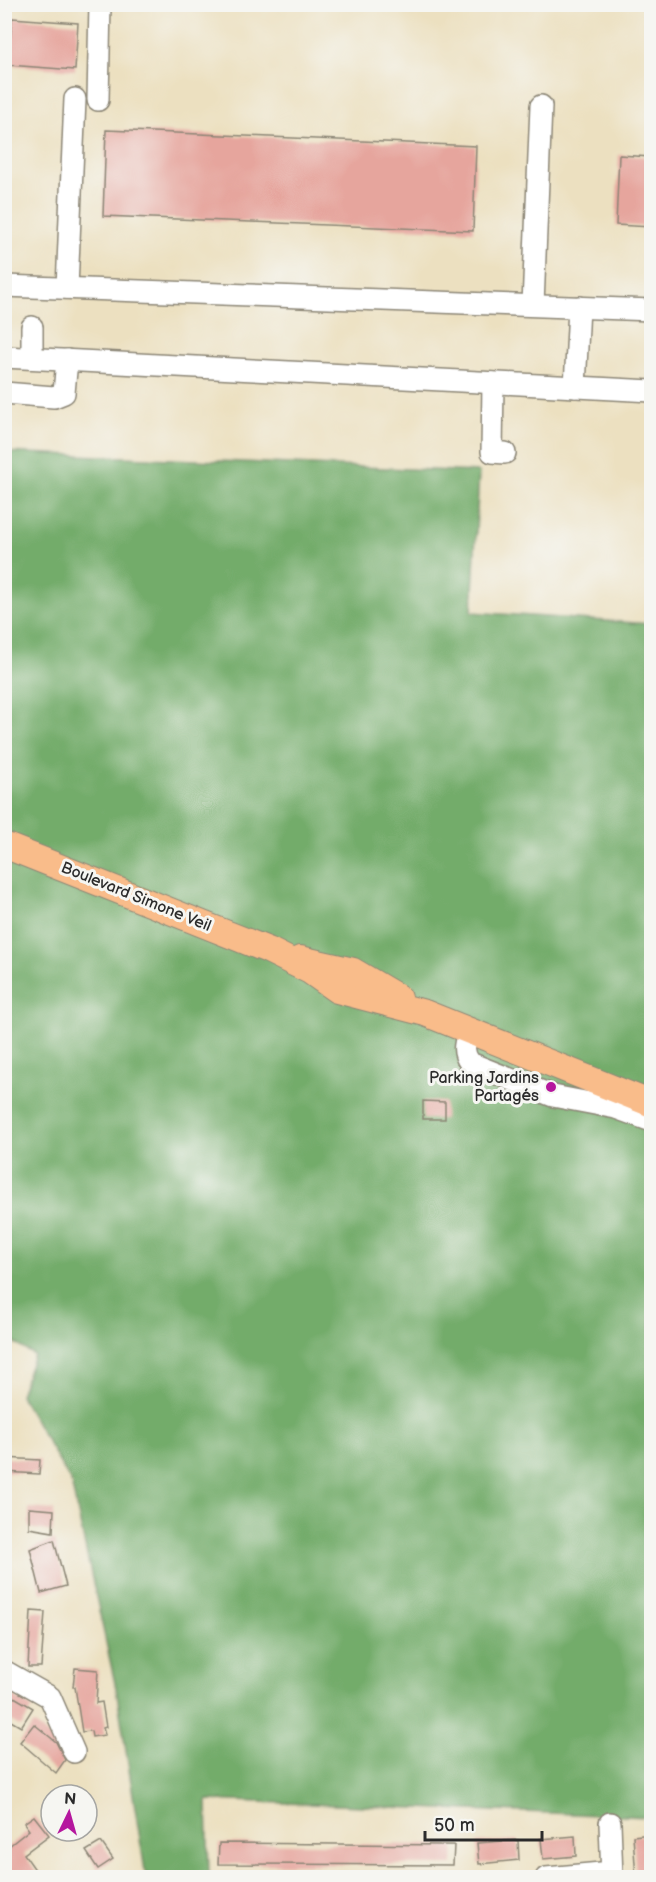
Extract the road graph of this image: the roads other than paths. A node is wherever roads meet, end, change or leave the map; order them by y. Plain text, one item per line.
1 (100, 4) edge
2 (75, 99) dead end
3 (98, 100) dead end
4 (542, 106) dead end
5 (4, 286) edge
6 (67, 288) junction
7 (533, 305) junction
8 (579, 307) junction
9 (651, 310) edge
10 (32, 327) dead end
11 (4, 357) edge
12 (32, 358) junction
13 (67, 360) junction
14 (493, 382) junction
15 (575, 387) junction
16 (651, 391) edge
17 (4, 393) edge
18 (505, 453) dead end
19 (4, 845) edge
20 (470, 1030) junction
21 (651, 1104) edge
22 (651, 1121) edge
23 (4, 1671) edge
24 (74, 1752) dead end
25 (610, 1823) dead end
26 (612, 1875) edge
27 (546, 1878) edge

1 - 3 street
2 - 6 street
4 - 7 street
5 - 6 street
6 - 7 street
7 - 8 street
8 - 9 street
8 - 15 street
10 - 12 street
11 - 12 street
12 - 13 street
13 - 14 street
13 - 17 street
14 - 15 street
14 - 18 street
15 - 16 street
19 - 20 main road, Boulevard Simone Veil
20 - 21 main road, Boulevard Simone Veil
20 - 22 street
23 - 24 street
25 - 26 street
26 - 27 street

